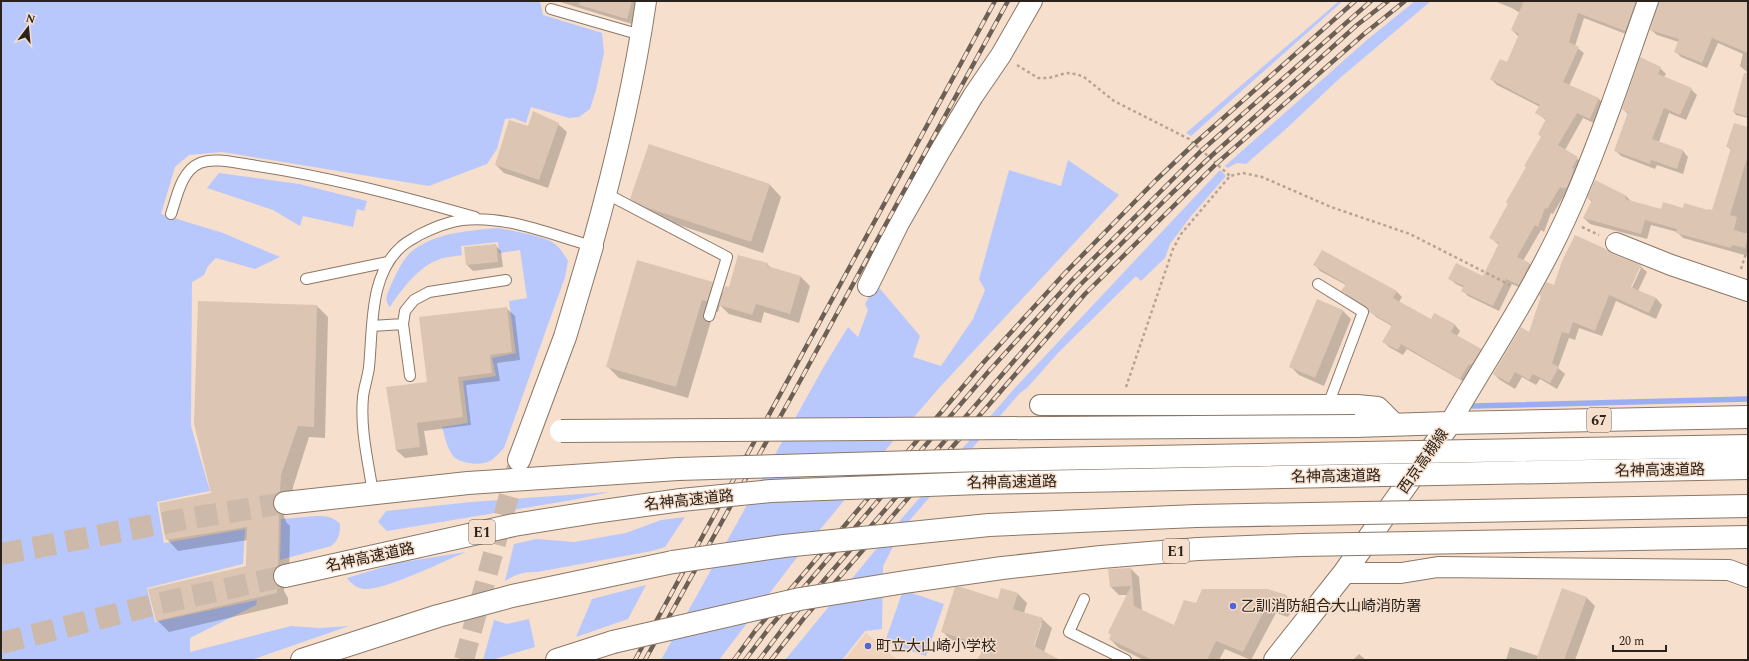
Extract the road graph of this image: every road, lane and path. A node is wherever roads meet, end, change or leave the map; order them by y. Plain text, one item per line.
1 (646, 1) edge
2 (1032, 1) edge
3 (1648, 1) edge
4 (551, 9) dead end
5 (641, 35) junction
6 (1001, 55) junction
7 (1230, 176) junction
8 (606, 194) junction
9 (171, 214) dead end
10 (482, 219) junction
11 (1565, 220) junction
12 (1616, 243) joint
13 (592, 246) junction
14 (1748, 247) edge
15 (388, 262) junction
16 (306, 279) dead end
17 (506, 280) dead end
18 (1318, 284) dead end
19 (868, 286) dead end
20 (1741, 289) edge
21 (1527, 294) junction
22 (709, 316) dead end
23 (403, 324) junction
24 (372, 326) junction
25 (410, 376) dead end
26 (1040, 405) dead end
27 (1120, 405) junction
28 (1328, 405) junction
29 (1748, 417) edge
30 (1450, 423) junction
31 (1396, 425) junction
32 (530, 431) junction
33 (1748, 446) edge
34 (519, 460) tunnel mouth
35 (1748, 468) edge
36 (374, 493) junction
37 (285, 503) tunnel mouth
38 (1748, 506) edge
39 (1748, 536) edge
40 (1344, 573) junction
41 (285, 576) tunnel mouth
42 (1748, 577) edge
43 (1084, 599) dead end
44 (302, 660) edge
45 (557, 660) edge
46 (1126, 660) edge
47 (1275, 660) edge

1 - 5 street
2 - 6 street
3 - 11 street
4 - 5 lane
5 - 8 street
6 - 7 path
6 - 19 street
7 - 21 path
7 - 27 path
8 - 13 street
8 - 22 lane
9 - 10 lane
10 - 13 lane
10 - 15 lane
11 - 12 path
11 - 21 street
12 - 20 street
13 - 32 main road
14 - 20 path
15 - 16 lane
15 - 24 lane
17 - 23 lane
18 - 28 lane
21 - 30 street
23 - 24 lane
23 - 25 lane
24 - 36 lane
26 - 27 street
27 - 28 street
28 - 31 street
29 - 30 main road, 西京高槻線 / 67
30 - 31 main road
30 - 40 main road, 西京高槻線
31 - 32 main road, bridge
32 - 34 main road
33 - 36 main road, 名神高速道路, bridge
35 - 41 main road, 名神高速道路 / E1, bridge
36 - 37 main road, 名神高速道路
38 - 44 main road, E1, bridge
39 - 45 main road, E1, bridge
40 - 42 street
40 - 47 main road, 西京高槻線
43 - 46 lane

